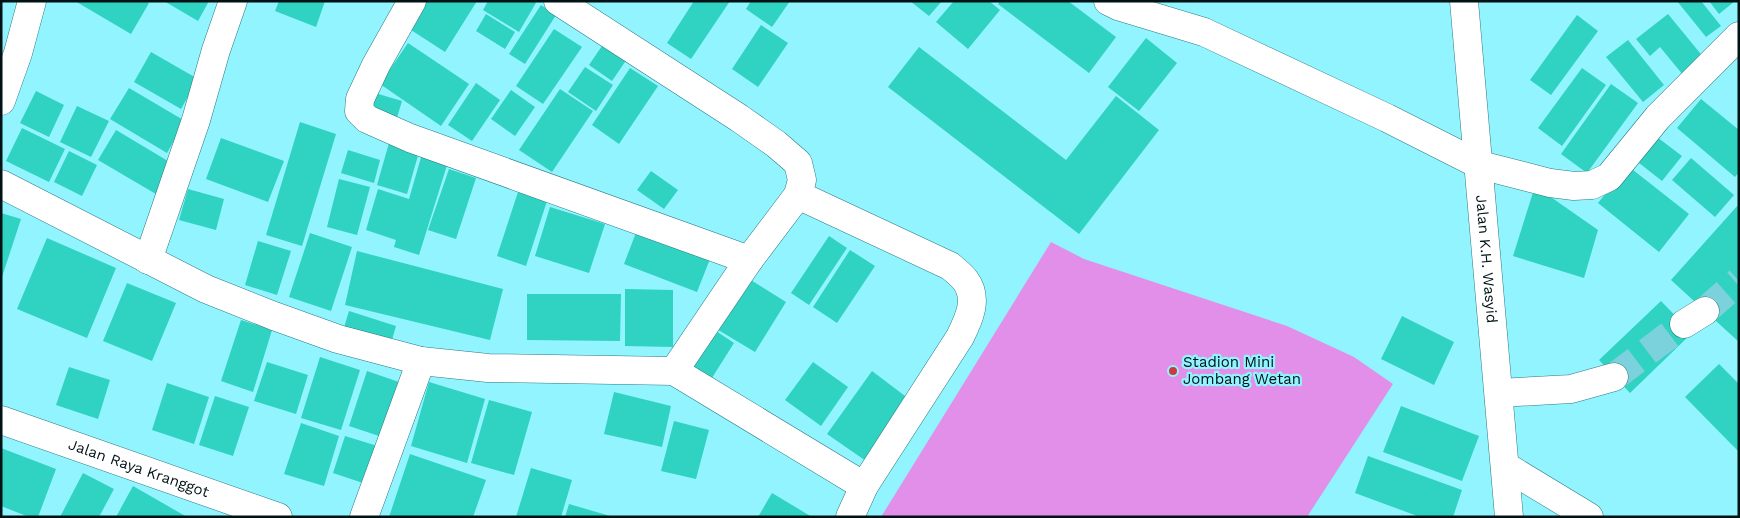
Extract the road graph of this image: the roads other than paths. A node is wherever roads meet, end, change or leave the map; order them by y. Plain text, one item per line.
1 (32, 1) edge
2 (232, 1) edge
3 (412, 1) edge
4 (558, 1) edge
5 (1108, 1) edge
6 (1464, 1) edge
7 (1739, 36) edge
8 (1, 101) edge
9 (1480, 165) junction
10 (1, 184) edge
11 (798, 194) junction
12 (148, 260) junction
13 (749, 260) junction
14 (421, 360) junction
15 (674, 371) junction
16 (1614, 377) tunnel mouth
17 (1498, 393) junction
18 (1, 420) edge
19 (1505, 466) junction
20 (864, 486) junction
21 (275, 516) edge
22 (364, 517) edge
23 (850, 517) edge
24 (1509, 517) edge
25 (1589, 517) edge

1 - 8 street
2 - 12 street
3 - 13 street
4 - 11 street
5 - 9 street
6 - 9 street, Jalan K.H. Wasyid
7 - 9 street
9 - 17 street, Jalan K.H. Wasyid
10 - 12 street
11 - 13 street
11 - 20 street
12 - 14 street
13 - 15 street
14 - 15 street
14 - 22 street
15 - 20 street
16 - 17 street
17 - 19 street, Jalan K.H. Wasyid
18 - 21 street, Jalan Raya Kranggot
19 - 24 street, Jalan K.H. Wasyid
19 - 25 street
20 - 23 street

